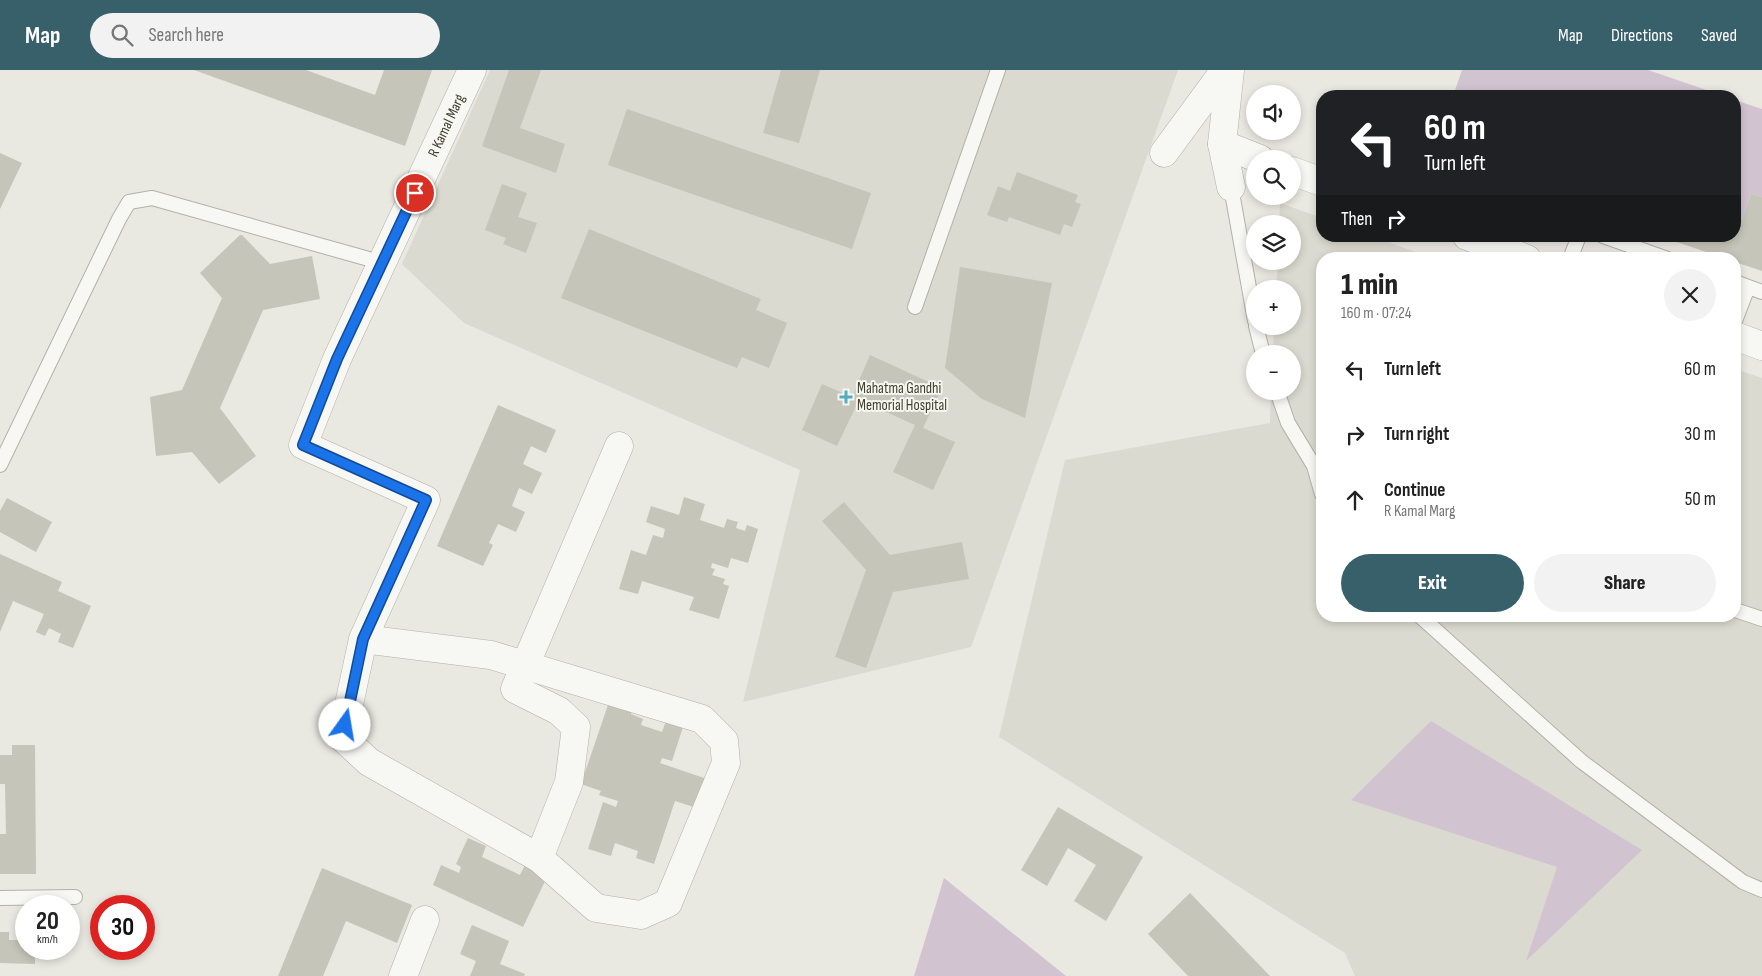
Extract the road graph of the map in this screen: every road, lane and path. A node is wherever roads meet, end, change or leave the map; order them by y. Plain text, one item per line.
1 (472, 70) edge
2 (998, 70) edge
3 (1225, 70) edge
4 (1230, 70) edge
5 (1222, 144) junction
6 (1164, 153) dead end
7 (1246, 153) edge
8 (1301, 174) edge
9 (1316, 180) edge
10 (1231, 186) joint
11 (1483, 242) edge
12 (1620, 242) edge
13 (1509, 252) edge
14 (1648, 252) edge
15 (383, 263) junction
16 (1248, 280) edge
17 (1741, 284) edge
18 (1762, 292) edge
19 (915, 307) dead end
20 (1741, 338) edge
21 (1762, 346) edge
22 (1280, 400) edge
23 (619, 446) dead end
24 (0, 465) edge
25 (1316, 465) edge
26 (1741, 612) edge
27 (1762, 619) edge
28 (1427, 622) edge
29 (363, 639) junction
30 (524, 665) junction
31 (539, 858) junction
32 (1762, 890) edge
33 (0, 898) edge
34 (15, 898) edge
35 (425, 920) dead end
36 (403, 976) edge

1 - 15 street, R Kamal Marg
2 - 19 lane
3 - 6 street
4 - 5 street
5 - 7 street
5 - 10 street
8 - 9 street
10 - 16 lane
11 - 13 street
12 - 14 lane
15 - 24 lane
15 - 29 street, R Kamal Marg
17 - 18 lane
20 - 21 street
22 - 25 lane
23 - 30 street
26 - 27 lane
28 - 32 lane
29 - 30 street
29 - 31 street
30 - 31 street
30 - 31 street
33 - 34 lane
35 - 36 street

